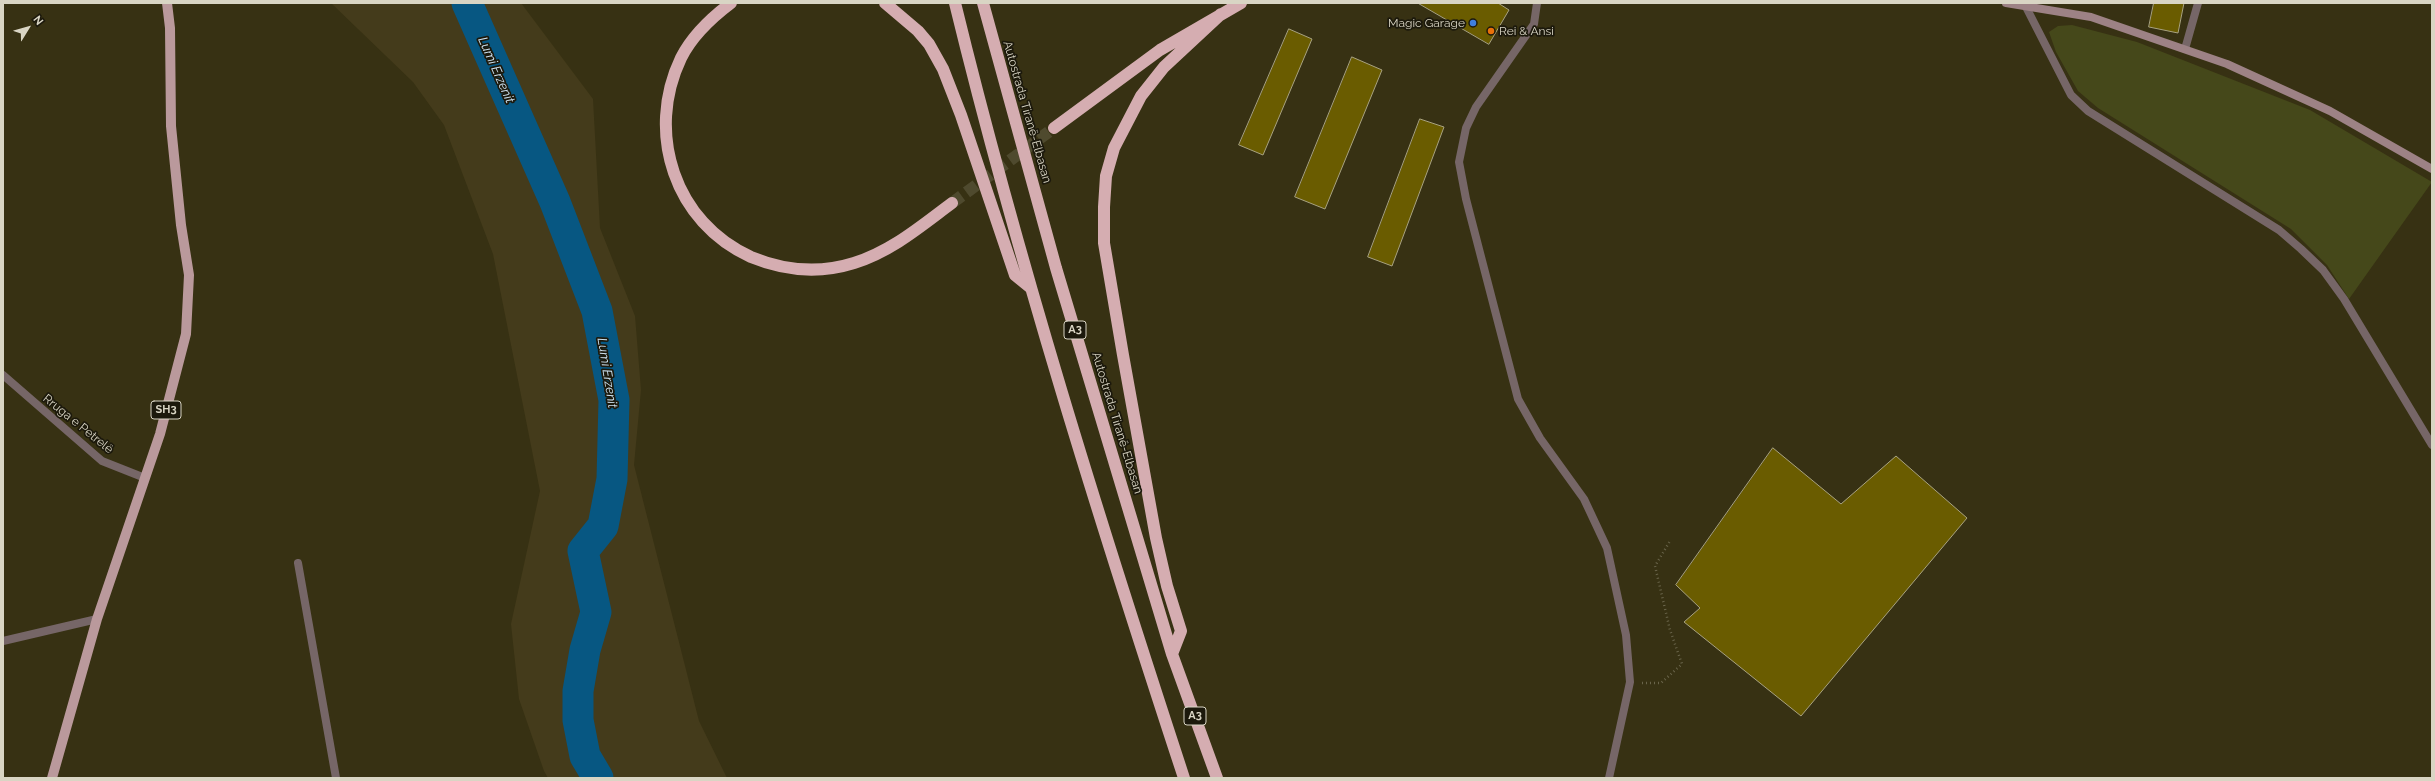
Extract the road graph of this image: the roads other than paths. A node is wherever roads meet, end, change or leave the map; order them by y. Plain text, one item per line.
1 (168, 3) edge
2 (731, 3) edge
3 (885, 3) edge
4 (955, 3) edge
5 (983, 3) edge
6 (1241, 3) edge
7 (1537, 3) edge
8 (2006, 3) edge
9 (2049, 3) edge
10 (2198, 3) edge
11 (2026, 7) junction
12 (2043, 10) junction
13 (1221, 14) junction
14 (2185, 49) junction
15 (1054, 128) tunnel mouth
16 (2432, 169) edge
17 (952, 203) tunnel mouth
18 (1032, 288) junction
19 (3, 375) edge
20 (2432, 445) edge
21 (145, 478) junction
22 (298, 564) dead end
23 (97, 618) junction
24 (3, 641) edge
25 (1172, 654) junction
26 (52, 778) edge
27 (336, 778) edge
28 (1184, 778) edge
29 (1217, 778) edge
30 (1609, 778) edge

1 - 21 main road, SH3
2 - 17 highway
3 - 18 highway
4 - 18 highway, A3
5 - 25 highway, Autostrada Tiranë-Elbasan / A3
6 - 13 highway
7 - 30 street
8 - 11 main road
9 - 12 street
10 - 14 street
11 - 12 main road
11 - 20 street
12 - 14 main road
13 - 15 highway
13 - 25 highway
14 - 16 main road
18 - 28 highway, A3
19 - 21 street, Rruga e Petrelë
21 - 23 main road, SH3
22 - 27 street
23 - 24 street
23 - 26 main road, SH3
25 - 29 highway, Autostrada Tiranë-Elbasan / A3

